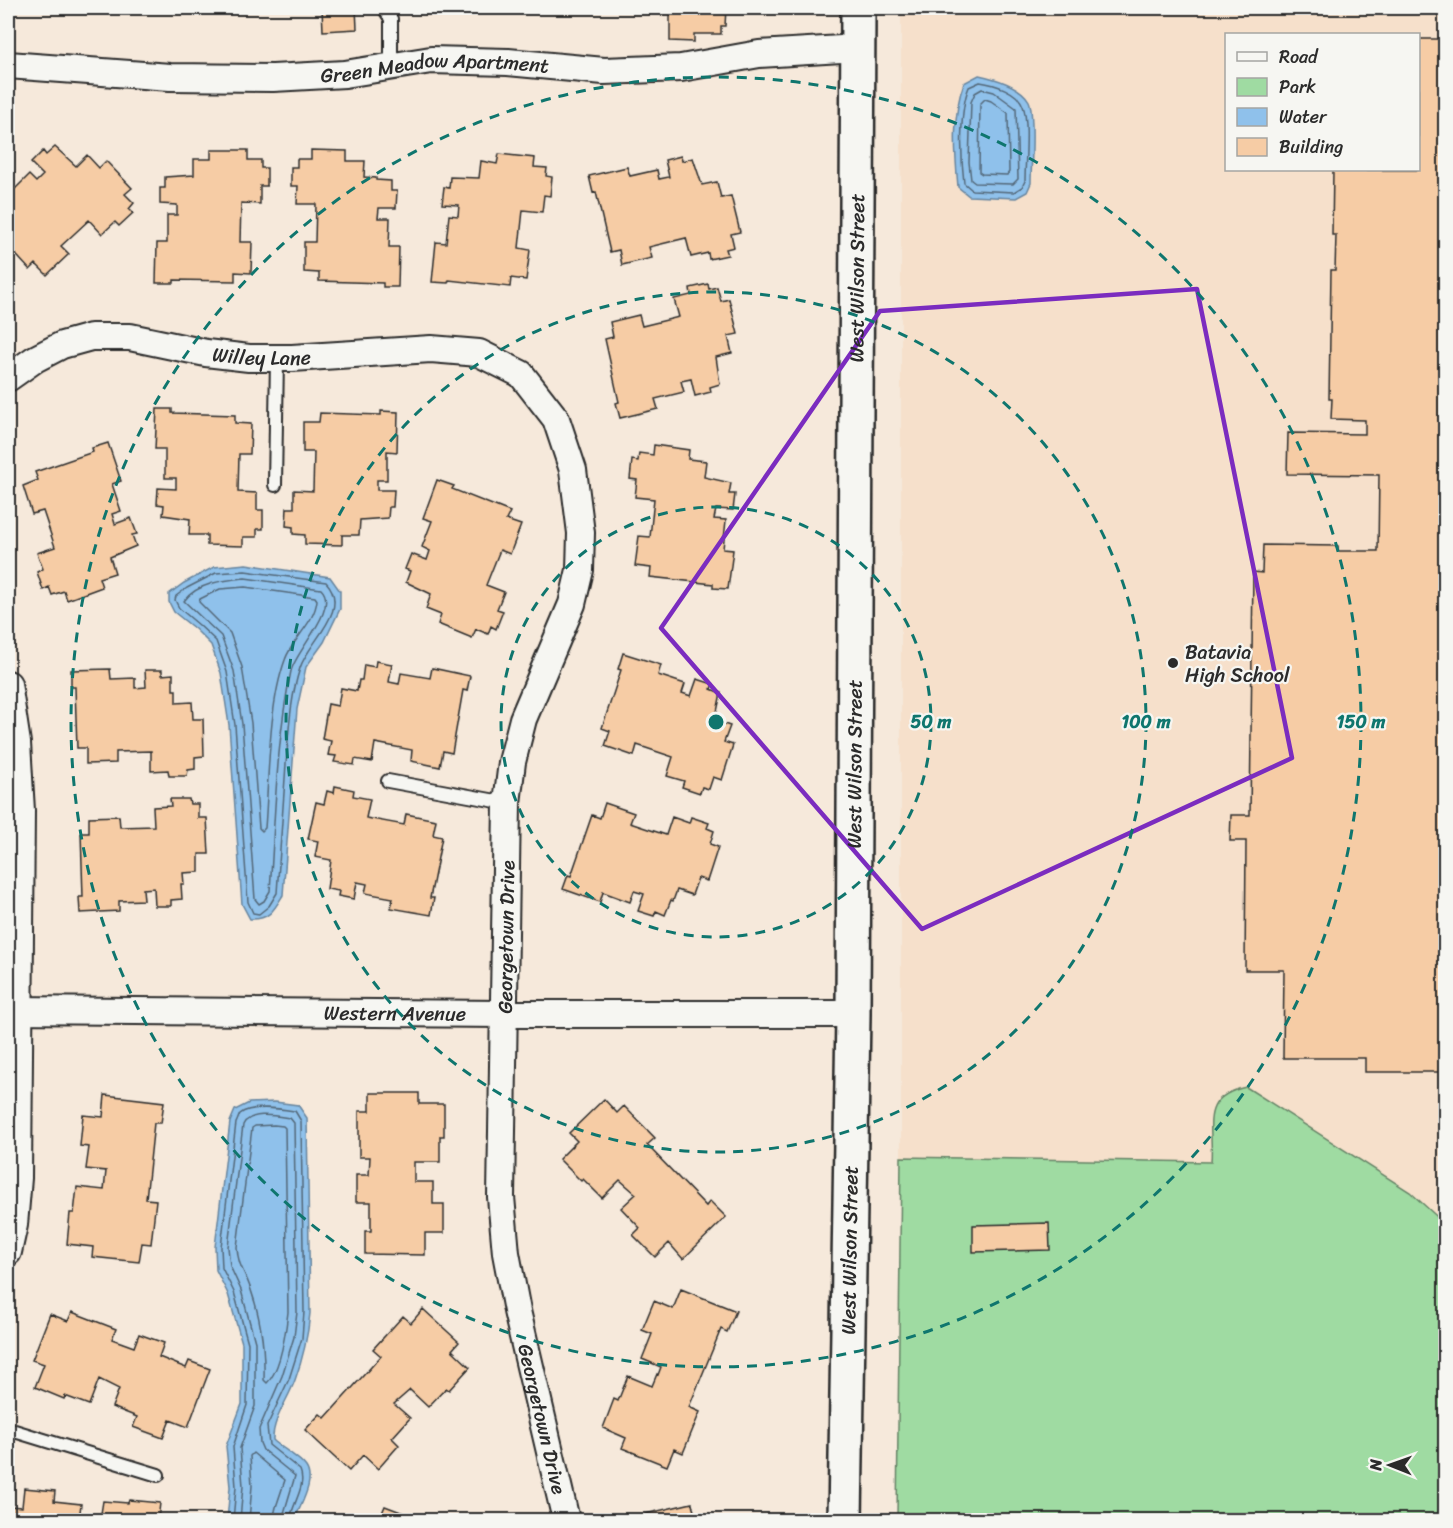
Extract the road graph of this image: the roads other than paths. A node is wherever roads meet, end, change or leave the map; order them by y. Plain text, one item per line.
1 (384, 8) edge
2 (858, 8) edge
3 (858, 48) junction
4 (8, 65) edge
5 (391, 66) junction
6 (277, 358) junction
7 (520, 374) joint
8 (8, 378) edge
9 (275, 484) dead end
10 (8, 684) edge
11 (388, 781) dead end
12 (507, 803) junction
13 (14, 1010) edge
14 (505, 1014) junction
15 (853, 1014) junction
16 (8, 1252) edge
17 (8, 1429) edge
18 (158, 1475) dead end
19 (566, 1521) edge
20 (845, 1521) edge

1 - 5 lane
2 - 3 main road, West Wilson Street
3 - 5 street, Green Meadow Apartment
3 - 15 main road, West Wilson Street
4 - 5 street, Green Meadow Apartment
6 - 7 street, Willey Lane
6 - 8 street, Willey Lane
6 - 9 lane
7 - 12 street, Georgetown Drive
10 - 13 street
11 - 12 lane
12 - 14 street, Georgetown Drive
13 - 14 street, Western Avenue
13 - 16 street
14 - 15 street, Western Avenue
14 - 19 street, Georgetown Drive
15 - 20 main road, West Wilson Street
17 - 18 lane

